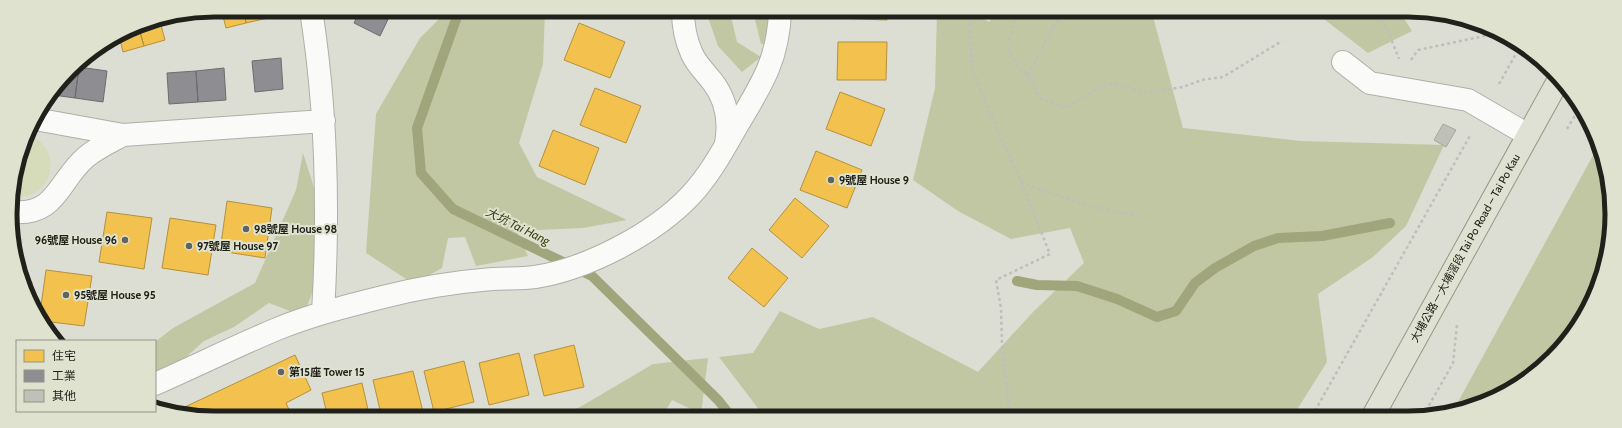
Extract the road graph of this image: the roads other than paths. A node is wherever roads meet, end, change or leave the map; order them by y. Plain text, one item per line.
1 (312, 17) edge
2 (684, 17) edge
3 (780, 17) edge
4 (1343, 62) dead end
5 (1556, 84) edge
6 (40, 120) edge
7 (324, 121) junction
8 (123, 135) junction
9 (1528, 135) junction
10 (724, 148) junction
11 (17, 212) edge
12 (323, 313) junction
13 (156, 384) edge
14 (1376, 411) edge

1 - 7 lane
2 - 10 lane
3 - 10 lane
4 - 9 lane
5 - 9 main road, 大埔公路－大埔滘段 Tai Po Road – Tai Po Kau
6 - 8 lane
7 - 8 lane
7 - 12 lane
8 - 11 lane
9 - 14 main road, 大埔公路－大埔滘段 Tai Po Road – Tai Po Kau
10 - 12 lane
12 - 13 lane

